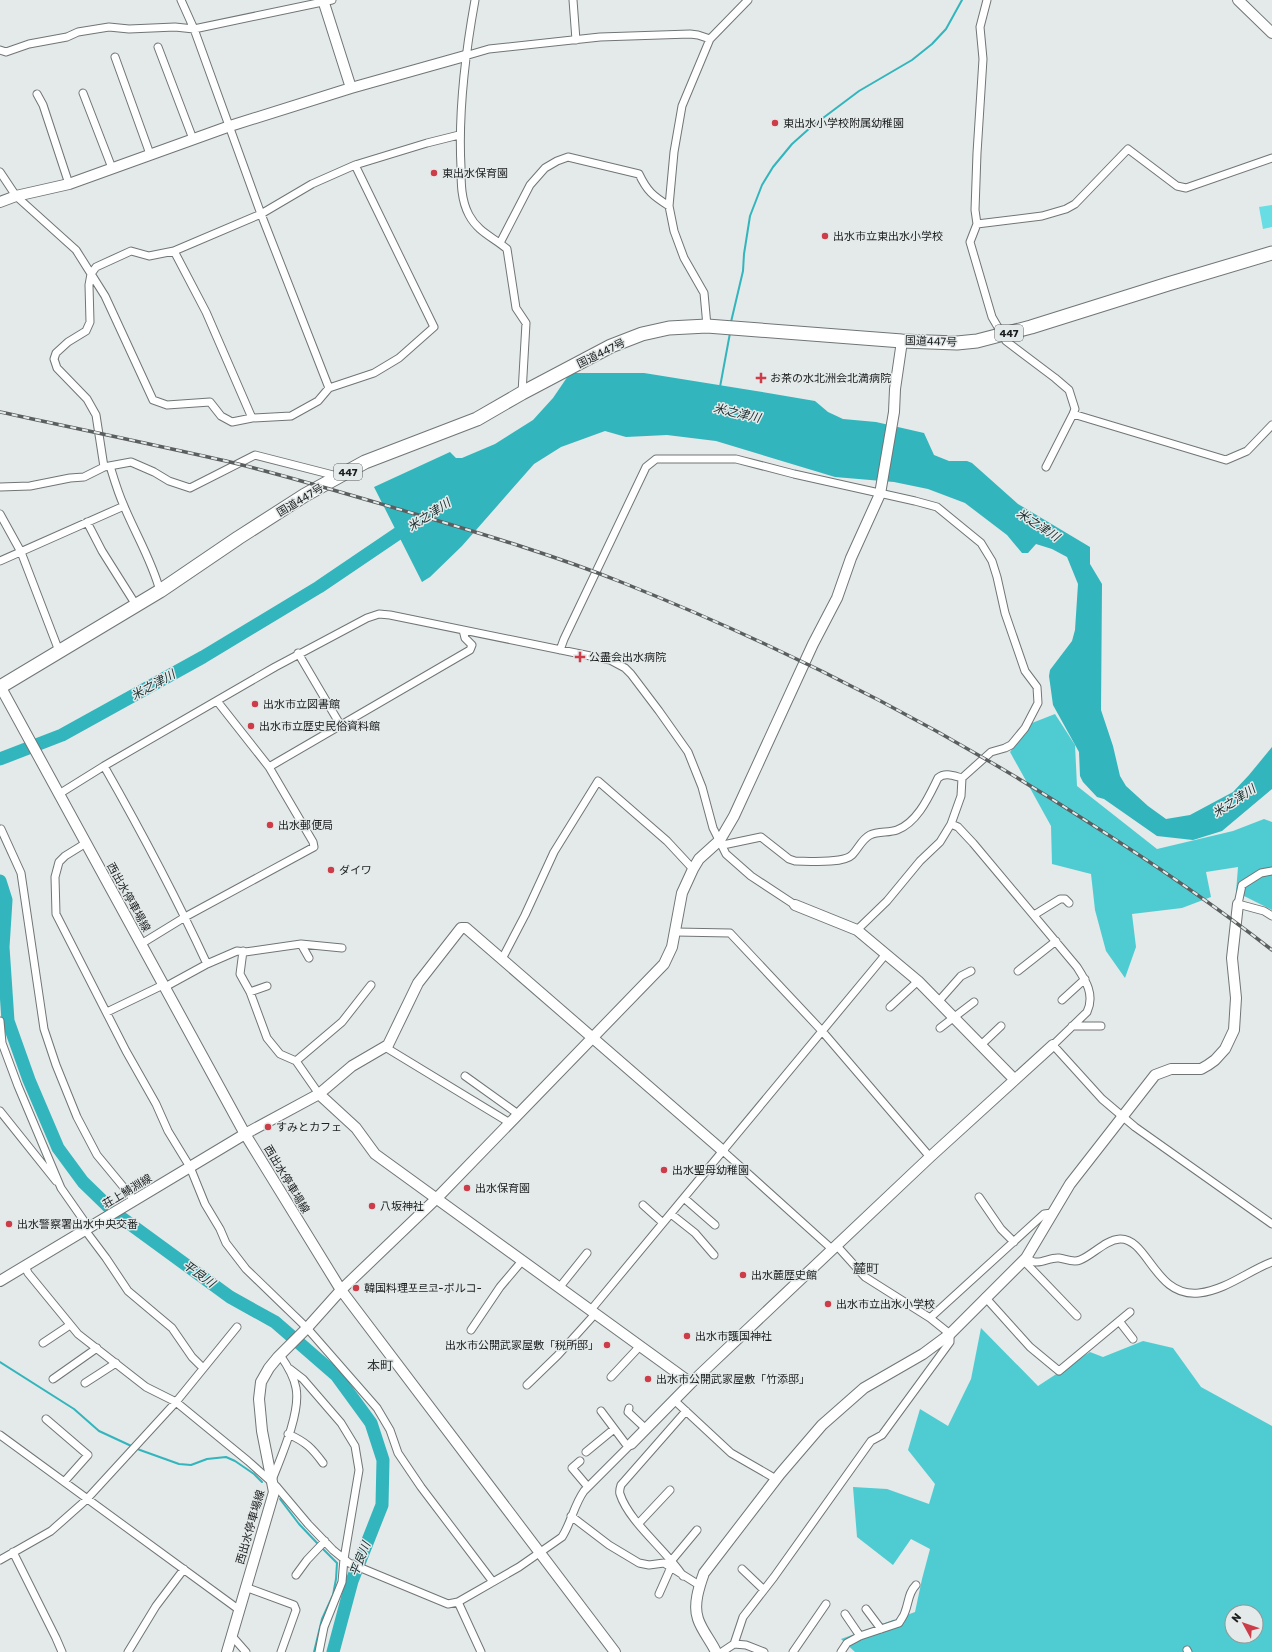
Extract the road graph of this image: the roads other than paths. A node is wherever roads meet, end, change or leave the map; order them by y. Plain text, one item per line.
1 (181, 0) edge
2 (474, 0) edge
3 (573, 0) edge
4 (748, 0) edge
5 (987, 0) edge
6 (1238, 0) edge
7 (326, 1) edge
8 (194, 29) junction
9 (1272, 34) edge
10 (710, 39) junction
11 (576, 40) junction
12 (158, 47) dead end
13 (0, 50) edge
14 (116, 56) dead end
15 (465, 56) junction
16 (351, 88) junction
17 (83, 93) dead end
18 (37, 94) dead end
19 (230, 126) junction
20 (459, 135) junction
21 (193, 139) junction
22 (150, 154) junction
23 (1272, 158) edge
24 (355, 165) junction
25 (112, 168) junction
26 (0, 172) edge
27 (69, 184) junction
28 (16, 196) junction
29 (0, 202) edge
30 (669, 206) junction
31 (261, 214) junction
32 (977, 224) junction
33 (500, 243) junction
34 (174, 251) junction
35 (1272, 253) edge
36 (91, 274) junction
37 (707, 326) junction
38 (1003, 335) junction
39 (902, 341) junction
40 (329, 388) junction
41 (522, 393) junction
42 (1073, 414) junction
43 (252, 418) junction
44 (1272, 425) edge
45 (107, 466) junction
46 (1046, 467) dead end
47 (339, 477) junction
48 (0, 487) edge
49 (880, 494) junction
50 (124, 506) junction
51 (0, 514) edge
52 (87, 522) junction
53 (21, 552) junction
54 (0, 561) edge
55 (160, 591) junction
56 (136, 605) junction
57 (463, 630) junction
58 (560, 650) junction
59 (59, 651) junction
60 (298, 654) junction
61 (1, 689) edge
62 (217, 701) junction
63 (341, 726) junction
64 (104, 766) junction
65 (269, 767) junction
66 (962, 778) junction
67 (58, 792) junction
68 (951, 824) junction
69 (1, 829) edge
70 (722, 842) junction
71 (86, 843) junction
72 (693, 869) junction
73 (1272, 871) edge
74 (1069, 903) dead end
75 (1238, 904) junction
76 (795, 905) joint
77 (1034, 915) junction
78 (1272, 916) edge
79 (185, 917) junction
80 (857, 930) junction
81 (676, 932) junction
82 (1056, 941) junction
83 (141, 944) junction
84 (301, 944) junction
85 (342, 948) dead end
86 (243, 951) junction
87 (886, 954) junction
88 (309, 958) dead end
89 (502, 959) junction
90 (207, 964) junction
91 (1018, 971) dead end
92 (971, 972) dead end
93 (1085, 979) junction
94 (918, 981) junction
95 (371, 985) dead end
96 (164, 986) junction
97 (267, 986) dead end
98 (250, 992) junction
99 (1062, 1000) dead end
100 (938, 1002) junction
101 (974, 1002) dead end
102 (890, 1007) dead end
103 (107, 1012) junction
104 (954, 1018) junction
105 (0, 1021) edge
106 (1001, 1026) dead end
107 (1072, 1026) junction
108 (1101, 1026) dead end
109 (940, 1028) dead end
110 (822, 1031) junction
111 (593, 1037) junction
112 (981, 1045) junction
113 (1053, 1045) junction
114 (385, 1047) junction
115 (296, 1061) junction
116 (465, 1076) dead end
117 (1014, 1079) junction
118 (319, 1094) junction
119 (0, 1111) edge
120 (518, 1114) junction
121 (1123, 1117) junction
122 (510, 1123) junction
123 (246, 1134) junction
124 (723, 1151) junction
125 (930, 1158) junction
126 (190, 1167) junction
127 (61, 1188) junction
128 (980, 1197) dead end
129 (437, 1198) junction
130 (684, 1198) junction
131 (135, 1201) junction
132 (643, 1205) dead end
133 (671, 1214) junction
134 (1052, 1214) junction
135 (663, 1223) junction
136 (1272, 1224) edge
137 (715, 1225) dead end
138 (87, 1229) junction
139 (1014, 1242) junction
140 (835, 1248) junction
141 (586, 1253) dead end
142 (714, 1255) dead end
143 (1025, 1260) junction
144 (522, 1261) junction
145 (1272, 1262) edge
146 (25, 1266) junction
147 (0, 1281) edge
148 (559, 1288) junction
149 (341, 1290) junction
150 (985, 1297) junction
151 (592, 1312) junction
152 (1130, 1312) dead end
153 (1077, 1316) dead end
154 (930, 1318) junction
155 (1119, 1321) junction
156 (70, 1325) junction
157 (237, 1327) dead end
158 (308, 1328) junction
159 (470, 1330) dead end
160 (950, 1334) junction
161 (1133, 1339) dead end
162 (43, 1343) dead end
163 (640, 1346) junction
164 (97, 1348) junction
165 (280, 1355) junction
166 (116, 1363) junction
167 (203, 1368) junction
168 (290, 1368) junction
169 (611, 1376) dead end
170 (52, 1379) dead end
171 (691, 1383) junction
172 (85, 1384) dead end
173 (527, 1385) dead end
174 (674, 1400) junction
175 (176, 1402) junction
176 (629, 1408) dead end
177 (601, 1411) dead end
178 (686, 1411) junction
179 (46, 1419) dead end
180 (614, 1429) junction
181 (646, 1429) junction
182 (288, 1434) junction
183 (0, 1435) edge
184 (629, 1446) junction
185 (586, 1452) dead end
186 (580, 1461) dead end
187 (324, 1463) dead end
188 (776, 1479) junction
189 (64, 1482) junction
190 (272, 1482) junction
191 (588, 1487) junction
192 (670, 1490) dead end
193 (87, 1498) junction
194 (571, 1516) junction
195 (639, 1523) junction
196 (697, 1530) dead end
197 (324, 1542) junction
198 (13, 1552) junction
199 (540, 1553) junction
200 (0, 1560) edge
201 (346, 1561) junction
202 (672, 1564) junction
203 (184, 1569) junction
204 (742, 1569) dead end
205 (296, 1575) dead end
206 (493, 1582) junction
207 (699, 1585) junction
208 (916, 1585) dead end
209 (245, 1587) junction
210 (764, 1590) junction
211 (660, 1594) dead end
212 (458, 1602) junction
213 (826, 1604) dead end
214 (238, 1609) junction
215 (866, 1609) dead end
216 (845, 1614) dead end
217 (881, 1629) junction
218 (231, 1635) junction
219 (860, 1636) junction
220 (734, 1644) junction
221 (62, 1652) edge
222 (128, 1652) edge
223 (227, 1652) edge
224 (246, 1652) edge
225 (280, 1652) edge
226 (319, 1652) edge
227 (482, 1652) edge
228 (615, 1652) edge
229 (716, 1652) edge
230 (722, 1652) edge
231 (764, 1652) edge
232 (793, 1652) edge
233 (841, 1652) edge

1 - 8 street
2 - 15 street
3 - 11 street
4 - 10 street
5 - 32 street
6 - 9 street
7 - 8 street
7 - 16 street
8 - 13 street
8 - 19 street
10 - 11 street
10 - 30 street
11 - 15 street
12 - 21 street
14 - 22 street
15 - 16 street
15 - 20 street
16 - 19 street
17 - 25 street
18 - 27 street
19 - 21 street
19 - 31 street
20 - 24 street
20 - 33 street
21 - 22 street
22 - 25 street
23 - 32 street
24 - 31 street
24 - 40 street
25 - 27 street
26 - 28 street
27 - 28 street
28 - 29 street
28 - 36 street
30 - 33 street
30 - 37 street
31 - 34 street
31 - 40 street
32 - 38 street
33 - 41 street
34 - 36 street
34 - 43 street
35 - 38 highway, 国道447号 / 447
36 - 43 street
36 - 45 street
37 - 39 highway, 国道447号 / 447
37 - 41 highway, 国道447号 / 447
38 - 39 highway, 国道447号 / 447
38 - 42 street
39 - 49 street
40 - 43 street
41 - 47 highway, 国道447号 / 447
42 - 44 street
42 - 46 street
45 - 47 street
45 - 48 street
45 - 50 street
47 - 55 highway, 国道447号 / 447
49 - 58 street
49 - 66 street
49 - 70 street
50 - 52 street
50 - 55 street
51 - 53 street
52 - 53 street
52 - 56 street
53 - 54 street
53 - 59 street
55 - 56 highway, 国道447号 / 447
56 - 59 highway, 国道447号 / 447
57 - 58 street
57 - 60 street
57 - 63 street
58 - 70 street
59 - 61 highway, 国道447号 / 447
60 - 62 street
60 - 63 street
61 - 67 street, 西出水停車場線
62 - 64 street
62 - 65 street
63 - 65 street
64 - 67 street
64 - 79 street
65 - 79 street
66 - 68 street
66 - 70 street
67 - 71 street, 西出水停車場線
68 - 77 street
68 - 80 street
69 - 131 street
70 - 72 street
70 - 76 street
71 - 83 street, 西出水停車場線
71 - 103 street
72 - 81 street
72 - 89 street
73 - 75 street
74 - 77 street
75 - 78 street
75 - 121 street
76 - 80 street
77 - 82 street
79 - 83 street
79 - 90 street
80 - 87 street
81 - 110 street
81 - 111 street
82 - 91 street
82 - 93 street
83 - 96 street, 西出水停車場線
84 - 85 street
84 - 86 street
84 - 88 street
86 - 90 street
86 - 98 street
87 - 94 street
87 - 110 street
89 - 111 street
89 - 114 street
90 - 96 street
92 - 100 street
93 - 99 street
93 - 107 street
94 - 100 street
94 - 102 street
95 - 115 street
96 - 103 street
96 - 123 street, 西出水停車場線
97 - 98 street
98 - 115 street
100 - 104 street
101 - 104 street
103 - 126 street
104 - 109 street
104 - 112 street
105 - 127 street
106 - 112 street
107 - 108 street
107 - 113 street
110 - 124 street
110 - 125 street
111 - 120 street
111 - 124 street
112 - 117 street
113 - 117 street
113 - 121 street
114 - 118 street, 荘上鯖淵線
114 - 122 street
115 - 118 street
116 - 120 street
117 - 125 street
118 - 123 street, 荘上鯖淵線
118 - 129 street
119 - 127 street
120 - 122 street
121 - 134 street
121 - 136 street
122 - 129 street
123 - 126 street, 荘上鯖淵線
123 - 149 street, 西出水停車場線
124 - 130 street
124 - 140 street
125 - 140 street
126 - 131 street, 荘上鯖淵線
126 - 158 street
127 - 138 street
128 - 139 street
129 - 144 street
129 - 149 street
130 - 133 street
130 - 137 street
131 - 138 street, 荘上鯖淵線
132 - 135 street
133 - 135 street
133 - 142 street
134 - 139 street
134 - 143 street
135 - 151 street
138 - 146 street, 荘上鯖淵線
138 - 167 street
139 - 154 street
140 - 154 street
140 - 171 street
141 - 148 street
143 - 145 street
143 - 150 street
143 - 153 street
144 - 148 street
144 - 159 street
146 - 147 street, 荘上鯖淵線
146 - 156 street
148 - 151 street
149 - 158 street, 西出水停車場線
149 - 199 street
150 - 155 street
150 - 160 street
151 - 163 street
151 - 173 street
152 - 155 street
154 - 160 street
155 - 161 street
156 - 162 street
156 - 164 street
157 - 167 street
158 - 165 street, 西出水停車場線
158 - 206 street
160 - 188 street
160 - 210 street
163 - 169 street
163 - 171 street
164 - 166 street
164 - 170 street
165 - 168 street
165 - 190 street, 西出水停車場線
166 - 172 street
166 - 175 street
167 - 175 street
168 - 182 street
168 - 201 street
171 - 174 street
174 - 178 street
174 - 181 street
175 - 190 street
175 - 193 street
176 - 181 street
177 - 180 street
178 - 188 street
178 - 195 street
179 - 189 street
180 - 184 street
180 - 185 street
181 - 184 street
182 - 187 street
182 - 190 street
183 - 189 street
184 - 191 street
186 - 191 street
188 - 207 street
189 - 193 street
190 - 197 street
190 - 209 street, 西出水停車場線
191 - 194 street
192 - 195 street
193 - 198 street
193 - 203 street
194 - 199 street
194 - 202 street
195 - 202 street
196 - 202 street
197 - 201 street
197 - 205 street
198 - 200 street
198 - 221 street
199 - 206 street
199 - 228 street
201 - 212 street
201 - 226 street
202 - 207 street
202 - 211 street
203 - 214 street
203 - 222 street
204 - 210 street
206 - 212 street
207 - 229 street
208 - 217 street
209 - 214 street, 西出水停車場線
209 - 225 street
210 - 220 street
212 - 227 street
213 - 232 street
214 - 218 street, 西出水停車場線
215 - 217 street
216 - 219 street
217 - 219 street
218 - 223 street, 西出水停車場線
218 - 224 street
219 - 233 street
220 - 230 street
220 - 231 street

